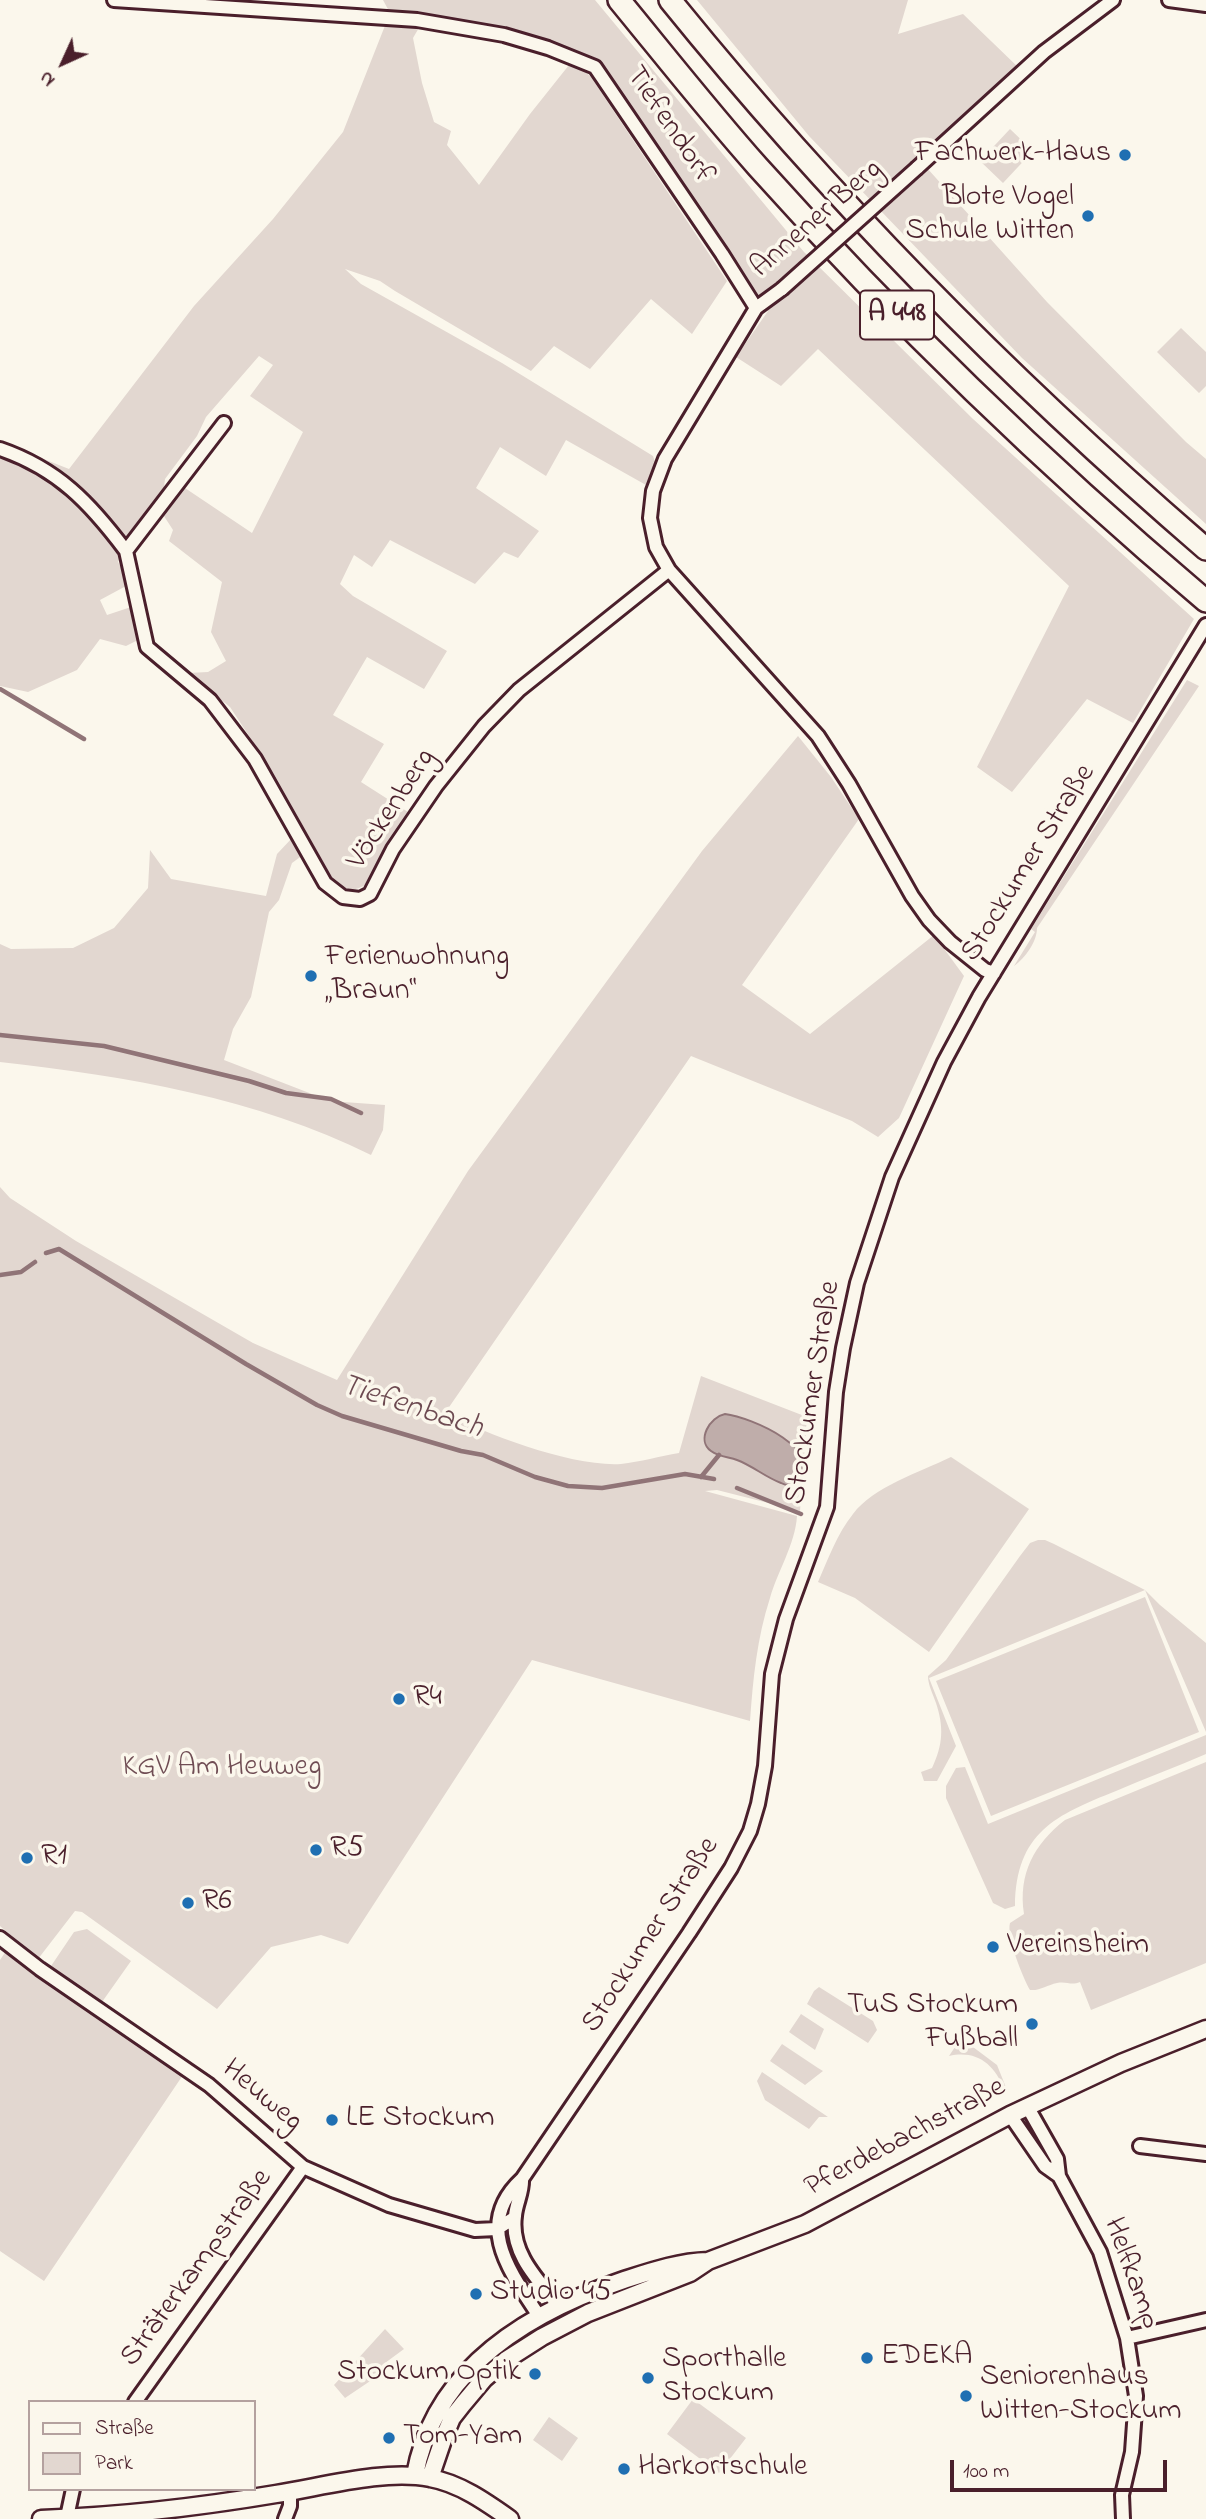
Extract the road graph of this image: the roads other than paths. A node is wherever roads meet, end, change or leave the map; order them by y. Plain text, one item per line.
1 (114, 0) edge
2 (619, 0) edge
3 (670, 0) edge
4 (1112, 0) edge
5 (1169, 0) edge
6 (1206, 5) edge
7 (756, 308) junction
8 (224, 423) dead end
9 (0, 449) edge
10 (1206, 549) edge
11 (126, 551) junction
12 (669, 570) junction
13 (1206, 601) edge
14 (1206, 625) edge
15 (993, 972) junction
16 (0, 1938) edge
17 (1206, 2029) edge
18 (1027, 2106) junction
19 (1010, 2115) junction
20 (1140, 2146) dead end
21 (1206, 2154) edge
22 (303, 2167) junction
23 (1059, 2176) junction
24 (522, 2179) junction
25 (514, 2218) junction
26 (497, 2230) junction
27 (708, 2261) junction
28 (559, 2306) junction
29 (539, 2316) junction
30 (1206, 2320) edge
31 (560, 2327) junction
32 (1127, 2338) junction
33 (136, 2400) edge
34 (423, 2477) junction
35 (73, 2491) edge
36 (290, 2491) junction
37 (67, 2517) edge
38 (41, 2519) edge
39 (285, 2519) edge
40 (510, 2519) edge
41 (1123, 2519) edge

1 - 7 street, Tiefendorf
2 - 13 highway, A 448
3 - 10 highway, A 448
4 - 7 street, Annener Berg, bridge
5 - 6 street
7 - 12 street, Annener Berg
8 - 11 street
9 - 11 street, Vöckenberg
11 - 12 street, Vöckenberg
12 - 15 street
14 - 15 street, Stockumer Straße
15 - 24 street, Stockumer Straße
16 - 22 street, Heuweg
17 - 18 main road, Pferdebachstraße
18 - 19 main road, Pferdebachstraße
18 - 23 street, Helfkamp
19 - 23 street, Helfkamp
19 - 27 main road, Pferdebachstraße
20 - 21 street
22 - 26 street, Heuweg
22 - 33 street, Sträterkampstraße
23 - 32 street, Helfkamp
24 - 25 street, Stockumer Straße
24 - 26 street, Stockumer Straße
25 - 26 street
25 - 28 street, Stockumer Straße
26 - 29 street
27 - 28 main road, Pferdebachstraße
27 - 31 main road, Pferdebachstraße
28 - 29 main road, Pferdebachstraße
28 - 31 main road
29 - 31 main road
29 - 34 main road, Pferdebachstraße
30 - 32 street
31 - 34 main road, Pferdebachstraße
32 - 41 street, Helfkamp
34 - 36 main road
34 - 40 main road
35 - 37 street
36 - 37 main road
36 - 39 street
37 - 38 main road

